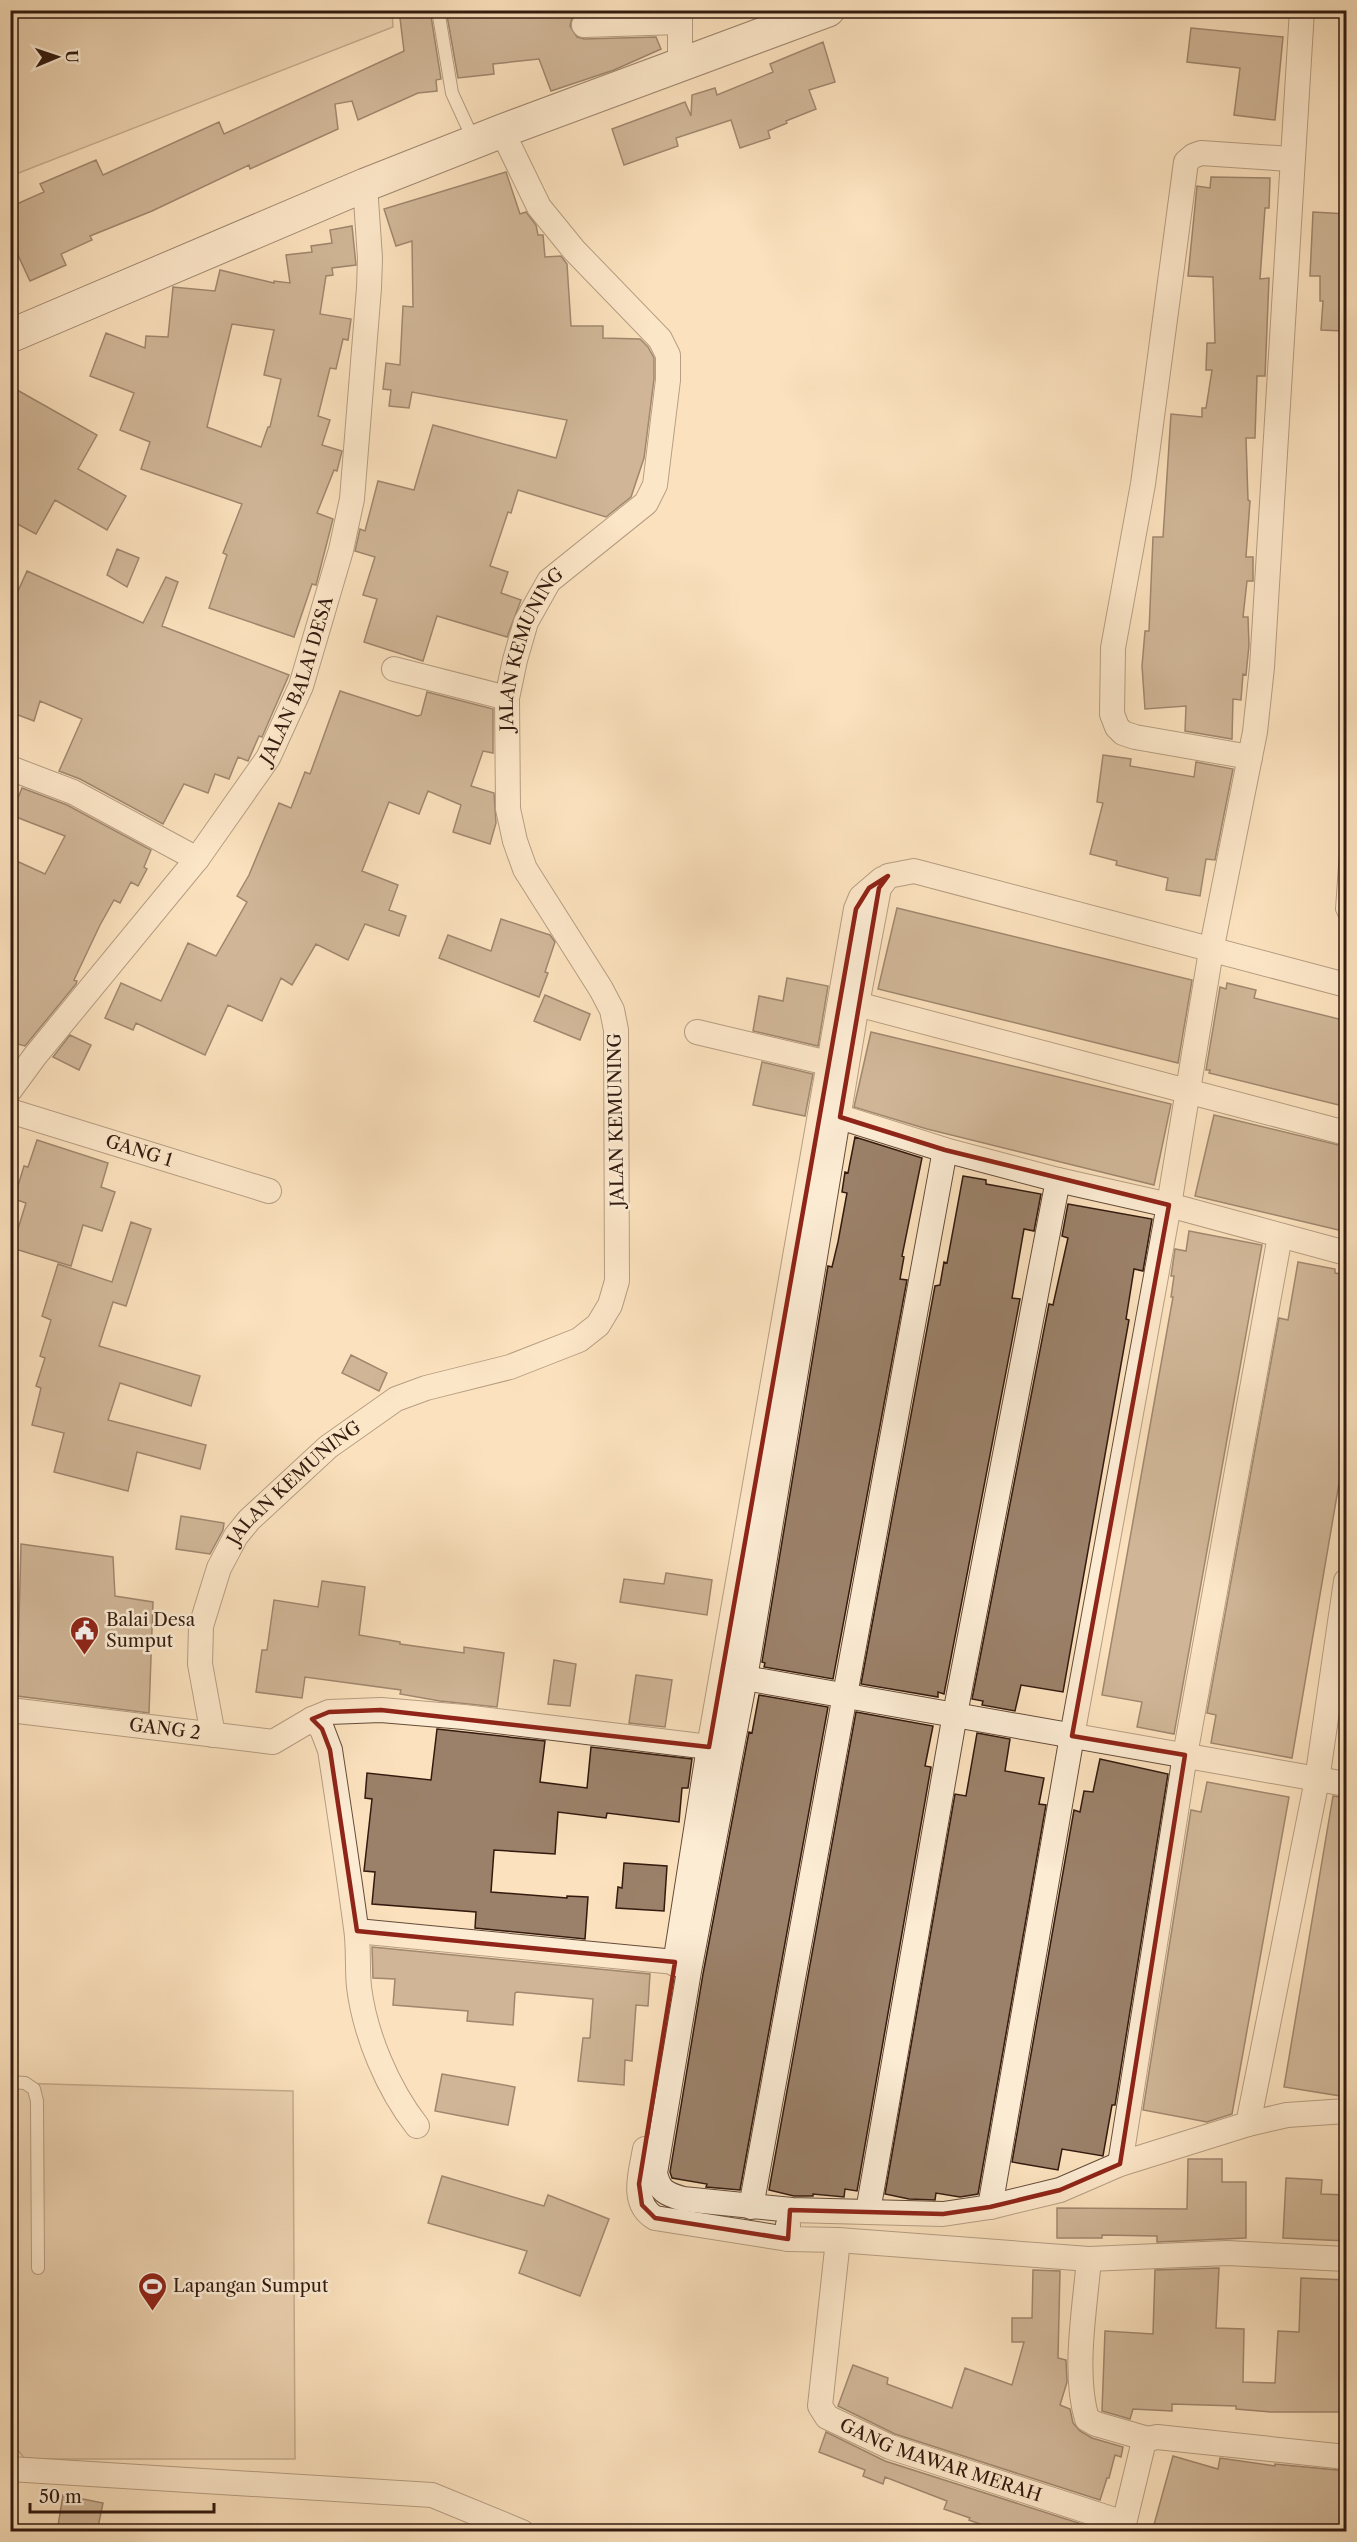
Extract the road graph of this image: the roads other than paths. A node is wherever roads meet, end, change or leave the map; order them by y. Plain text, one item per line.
1 (438, 10) edge
2 (828, 10) edge
3 (1302, 10) edge
4 (680, 16) edge
5 (584, 25) dead end
6 (680, 67) junction
7 (488, 137) junction
8 (1291, 159) junction
9 (364, 185) junction
10 (10, 336) edge
11 (394, 669) dead end
12 (507, 698) junction
13 (1250, 757) junction
14 (10, 768) edge
15 (1347, 852) edge
16 (197, 859) junction
17 (888, 876) junction
18 (1347, 917) edge
19 (1211, 951) junction
20 (1347, 985) edge
21 (857, 1004) junction
22 (697, 1032) dead end
23 (828, 1063) junction
24 (10, 1090) edge
25 (1188, 1091) junction
26 (10, 1111) edge
27 (840, 1117) junction
28 (1347, 1133) edge
29 (945, 1150) junction
30 (1058, 1180) junction
31 (268, 1191) dead end
32 (1169, 1205) junction
33 (1280, 1236) junction
34 (1347, 1253) edge
35 (1347, 1581) edge
36 (745, 1678) junction
37 (843, 1696) junction
38 (10, 1710) edge
39 (955, 1714) junction
40 (312, 1719) junction
41 (213, 1735) junction
42 (1072, 1736) junction
43 (709, 1747) junction
44 (1185, 1755) junction
45 (1317, 1780) junction
46 (1347, 1784) edge
47 (357, 1931) junction
48 (675, 1962) junction
49 (10, 2082) edge
50 (1347, 2111) edge
51 (1248, 2124) junction
52 (417, 2126) dead end
53 (1120, 2164) junction
54 (751, 2207) junction
55 (990, 2207) junction
56 (792, 2210) junction
57 (868, 2211) junction
58 (788, 2239) junction
59 (838, 2240) junction
60 (1089, 2259) junction
61 (1347, 2259) edge
62 (38, 2268) dead end
63 (1148, 2439) junction
64 (1347, 2457) edge
65 (10, 2469) edge
66 (1123, 2527) edge
67 (522, 2532) edge

1 - 7 lane
2 - 6 main road
3 - 8 street
4 - 5 street
4 - 6 street
6 - 7 main road
7 - 9 main road
7 - 12 street, JALAN KEMUNING
8 - 13 street
8 - 13 street
9 - 10 main road
9 - 16 street, JALAN BALAI DESA
11 - 12 street
12 - 41 street, JALAN KEMUNING
13 - 19 street
14 - 16 street
15 - 18 lane
16 - 24 street, JALAN BALAI DESA
17 - 19 street
17 - 21 street
17 - 23 street
19 - 20 street
19 - 25 street
21 - 25 street
21 - 27 street
22 - 23 street
23 - 43 street
25 - 28 street
25 - 32 street
26 - 31 street, GANG 1
27 - 29 street
27 - 36 street
29 - 30 street
29 - 37 street
30 - 32 street
30 - 39 street
32 - 33 street
32 - 42 street
33 - 34 street
33 - 44 street
35 - 45 street
36 - 37 street
36 - 54 street
37 - 39 street
37 - 54 street
38 - 41 street, GANG 2
39 - 42 street
39 - 57 street
40 - 41 street, GANG 2
40 - 43 street, GANG 2
40 - 47 street
42 - 44 street
42 - 55 street
43 - 48 street
44 - 45 street
44 - 53 street
45 - 46 street
45 - 51 street
47 - 48 street
47 - 52 street
48 - 58 street
49 - 62 lane
50 - 51 street
51 - 53 street
53 - 55 street
54 - 56 street
55 - 57 street
56 - 57 street
56 - 58 street
58 - 59 street
59 - 60 street
59 - 66 street, GANG MAWAR MERAH
60 - 61 street
60 - 63 street
63 - 64 street
63 - 66 street
65 - 67 street

